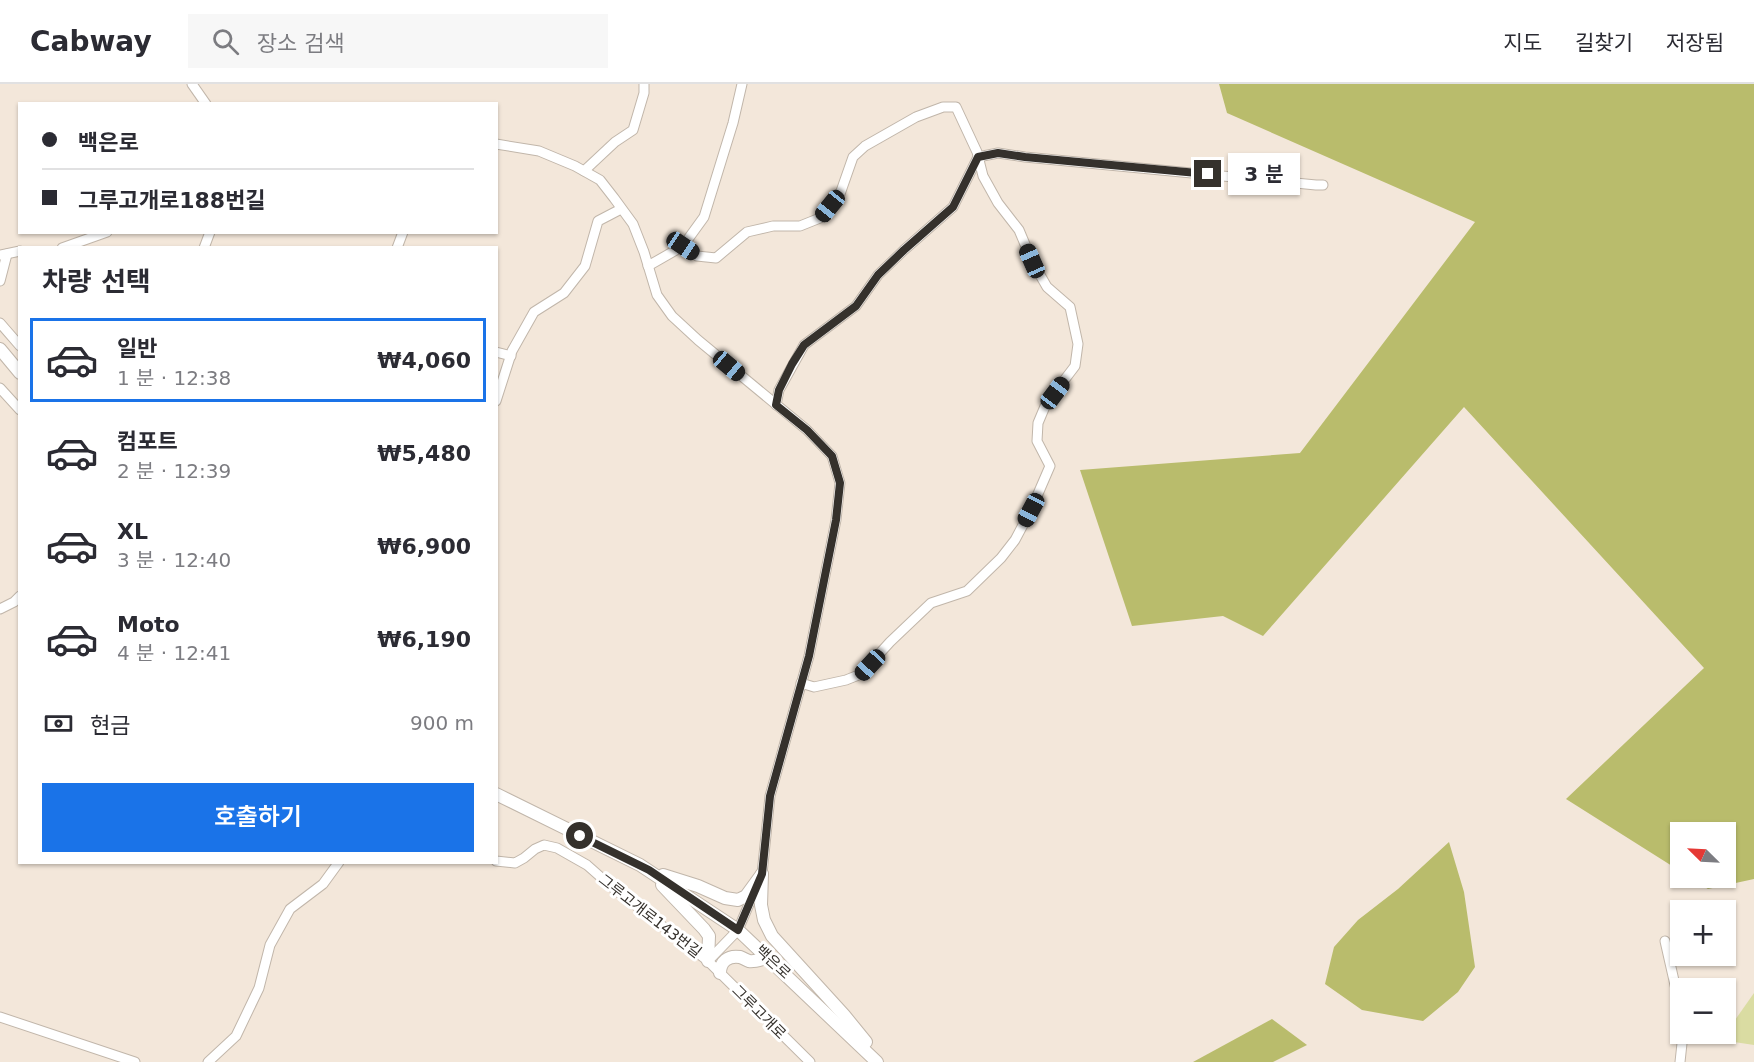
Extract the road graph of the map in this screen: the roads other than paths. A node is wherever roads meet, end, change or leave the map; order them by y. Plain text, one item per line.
1 (192, 84) edge
2 (644, 84) edge
3 (742, 84) edge
4 (205, 102) edge
5 (498, 144) edge
6 (978, 157) junction
7 (584, 171) junction
8 (1323, 184) dead end
9 (621, 209) junction
10 (101, 234) edge
11 (68, 246) edge
12 (683, 246) junction
13 (18, 251) edge
14 (3, 255) edge
15 (648, 266) junction
16 (0, 281) edge
17 (0, 323) edge
18 (18, 344) edge
19 (0, 349) edge
20 (498, 353) edge
21 (511, 356) junction
22 (18, 371) edge
23 (0, 388) edge
24 (498, 394) edge
25 (776, 405) junction
26 (18, 408) edge
27 (18, 598) edge
28 (0, 609) edge
29 (801, 683) junction
30 (498, 795) edge
31 (498, 861) edge
32 (338, 864) edge
33 (649, 870) junction
34 (762, 874) junction
35 (738, 930) junction
36 (1665, 941) dead end
37 (769, 957) junction
38 (708, 962) junction
39 (720, 973) junction
40 (1673, 978) edge
41 (0, 1017) edge
42 (1682, 1044) edge
43 (135, 1062) edge
44 (208, 1062) edge
45 (810, 1062) edge
46 (879, 1062) edge
47 (1680, 1062) edge

1 - 4 street
2 - 7 street
3 - 12 street
5 - 7 street
6 - 8 street
6 - 12 street
6 - 25 street
6 - 29 street
7 - 9 street
9 - 15 street
9 - 21 street
10 - 11 street
12 - 15 street
13 - 14 street
14 - 16 street
15 - 25 street
17 - 18 street
19 - 22 main road
20 - 21 street
21 - 24 street
23 - 26 street
25 - 29 street
27 - 28 street
29 - 34 street
30 - 33 main road, 백은로
31 - 38 street, 그루고개로143번길
32 - 44 street
33 - 34 main road
33 - 35 main road, 백은로
33 - 38 main road
34 - 35 street
34 - 46 main road
35 - 37 main road, 백은로
35 - 38 street
36 - 40 street
37 - 39 main road
37 - 46 main road, 백은로
38 - 39 street, 그루고개로
39 - 45 street, 그루고개로
41 - 43 street
42 - 47 street

